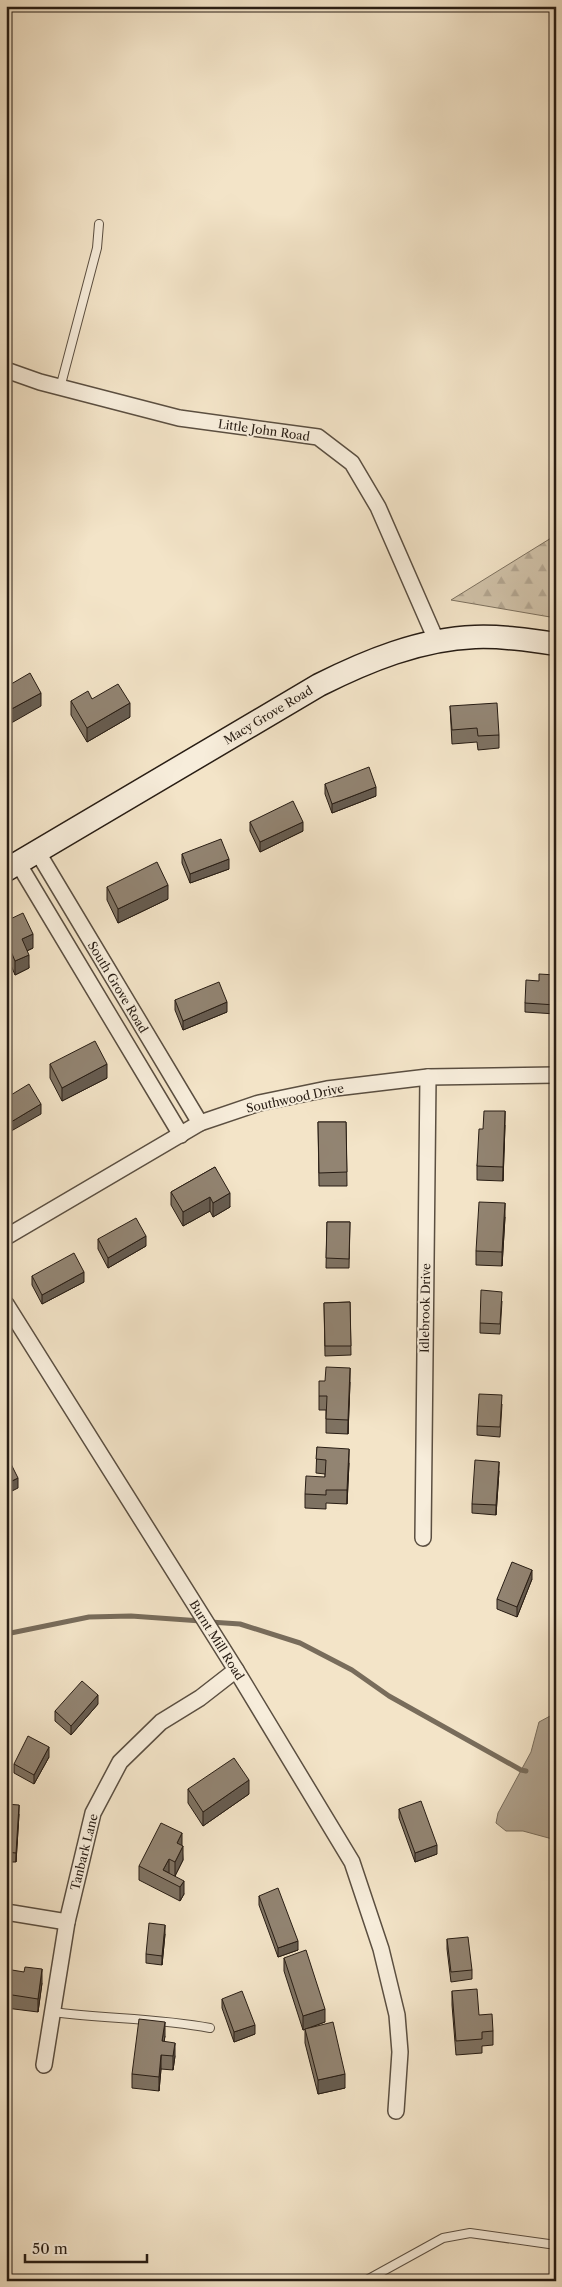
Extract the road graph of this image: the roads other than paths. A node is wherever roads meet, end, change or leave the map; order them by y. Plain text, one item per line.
1 (99, 224) dead end
2 (6, 370) edge
3 (60, 388) junction
4 (437, 642) junction
5 (556, 644) edge
6 (20, 861) edge
7 (556, 1075) edge
8 (428, 1077) junction
9 (200, 1123) junction
10 (181, 1135) junction
11 (6, 1237) edge
12 (6, 1304) edge
13 (423, 1538) dead end
14 (236, 1670) junction
15 (6, 1912) edge
16 (67, 1922) junction
17 (53, 2012) junction
18 (210, 2028) dead end
19 (44, 2065) dead end
20 (396, 2111) dead end
21 (556, 2245) edge
22 (365, 2281) edge

1 - 3 lane
2 - 3 street, Little John Road
3 - 4 street, Little John Road
4 - 5 main road, Macy Grove Road
4 - 6 main road, Macy Grove Road
6 - 9 street, South Grove Road
6 - 10 street, South Grove Road
7 - 8 street, Southwood Drive
8 - 9 street, Southwood Drive
8 - 13 street, Idlebrook Drive
9 - 10 street, Southwood Drive
10 - 11 street, Southwood Drive
12 - 14 street, Burnt Mill Road
14 - 16 street, Tanbark Lane
14 - 20 street, Burnt Mill Road
15 - 16 street
16 - 17 street, Tanbark Lane
17 - 18 lane
17 - 19 street, Tanbark Lane
21 - 22 lane

